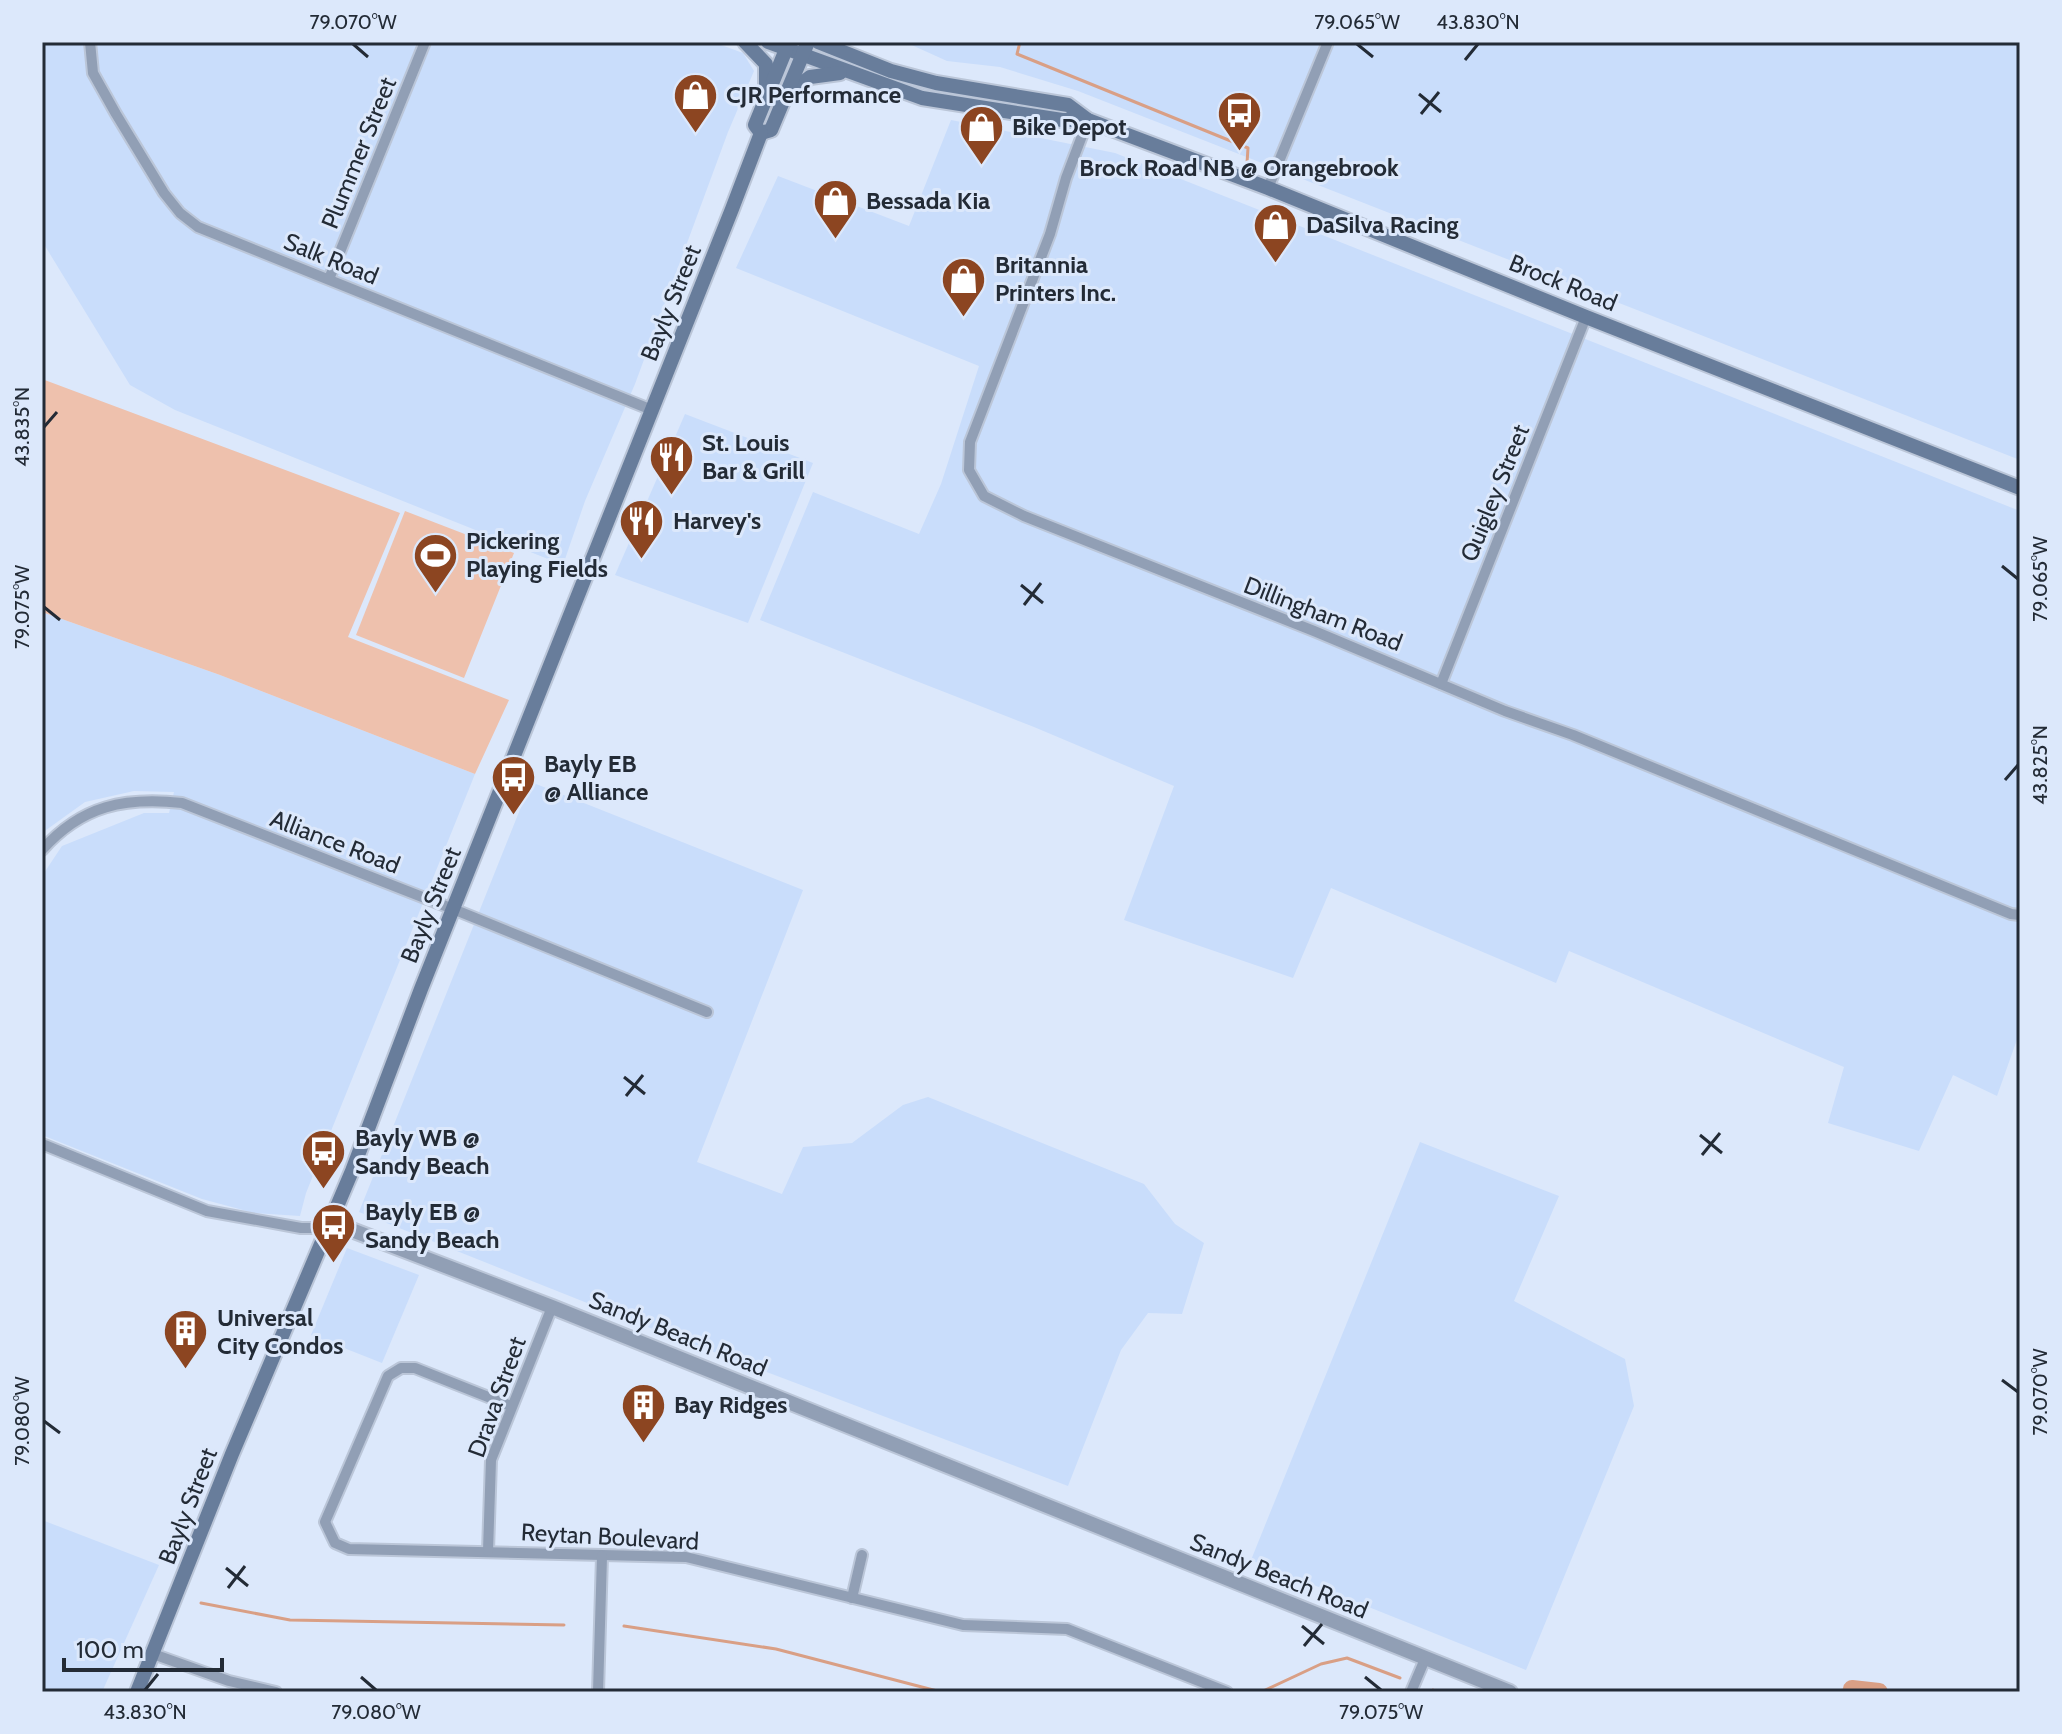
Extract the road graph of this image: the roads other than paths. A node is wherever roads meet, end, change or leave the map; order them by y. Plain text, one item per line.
1 (90, 42) edge
2 (425, 42) edge
3 (745, 42) edge
4 (768, 42) edge
5 (818, 42) edge
6 (843, 42) edge
7 (1328, 42) edge
8 (788, 46) edge
9 (805, 49) edge
10 (891, 71) junction
11 (852, 74) junction
12 (785, 96) junction
13 (766, 98) junction
14 (1088, 120) junction
15 (761, 133) junction
16 (1268, 188) junction
17 (329, 279) junction
18 (1586, 317) junction
19 (652, 410) junction
20 (2020, 488) edge
21 (1441, 684) junction
22 (42, 850) edge
23 (453, 909) junction
24 (2020, 915) edge
25 (707, 1012) dead end
26 (42, 1144) edge
27 (328, 1228) junction
28 (552, 1307) junction
29 (511, 1406) junction
30 (488, 1551) junction
31 (862, 1555) dead end
32 (602, 1556) junction
33 (852, 1598) junction
34 (153, 1654) junction
35 (1425, 1659) junction
36 (137, 1692) edge
37 (276, 1692) edge
38 (598, 1692) edge
39 (1227, 1692) edge
40 (1411, 1692) edge
41 (1510, 1692) edge

1 - 17 street, Salk Road
2 - 17 street, Plummer Street
3 - 13 main road
4 - 8 main road, Brock Road
5 - 10 main road, Brock Road
6 - 10 main road
7 - 16 street
8 - 9 main road, Brock Road
8 - 13 main road, Bayly Street
9 - 11 main road, Brock Road
9 - 12 main road, Bayly Street
10 - 14 main road, Brock Road
11 - 12 main road
11 - 14 main road, Brock Road
12 - 15 main road, Bayly Street
13 - 15 main road, Bayly Street
14 - 16 main road, Brock Road
14 - 21 street, Dillingham Road
15 - 19 main road, Bayly Street
16 - 18 main road, Brock Road
17 - 19 street, Salk Road
18 - 20 main road, Brock Road
18 - 21 street, Quigley Street
19 - 23 main road, Bayly Street
21 - 24 street, Dillingham Road
22 - 23 street, Alliance Road
23 - 25 street, Alliance Road
23 - 27 main road, Bayly Street
26 - 27 street, Sandy Beach Road
27 - 28 street, Sandy Beach Road
27 - 34 main road, Bayly Street
28 - 29 street, Drava Street
28 - 35 street, Sandy Beach Road
29 - 30 street, Drava Street
29 - 30 street, Reytan Boulevard
30 - 32 street, Reytan Boulevard
31 - 33 street
32 - 33 street, Reytan Boulevard
32 - 38 street
33 - 39 street, Reytan Boulevard
34 - 36 main road, Bayly Street
34 - 37 street
35 - 40 street
35 - 41 street, Sandy Beach Road

